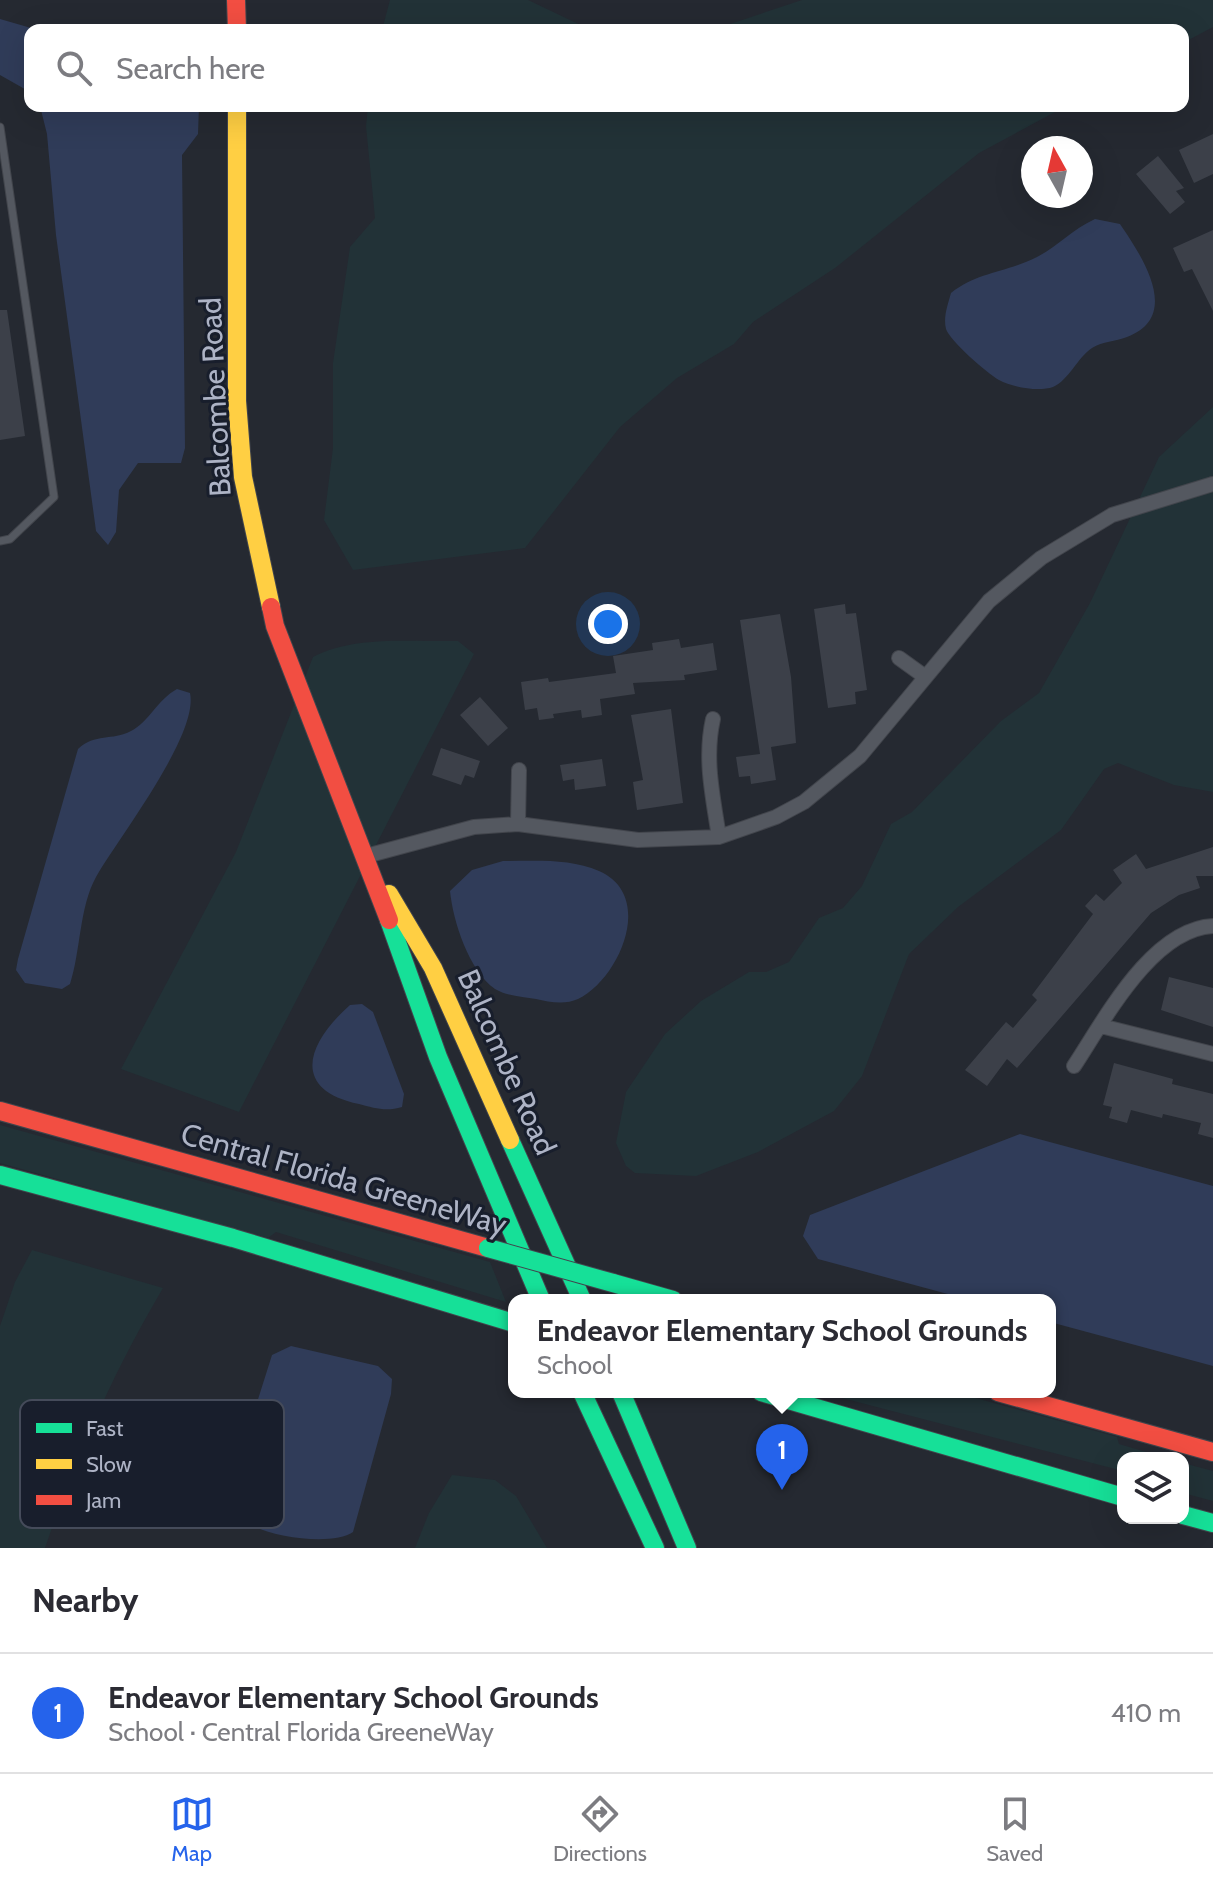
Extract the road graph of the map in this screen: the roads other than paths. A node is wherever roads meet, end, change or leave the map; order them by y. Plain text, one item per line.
1 (236, 0) edge
2 (237, 24) edge
3 (237, 112) edge
4 (0, 127) edge
5 (1213, 484) edge
6 (0, 541) edge
7 (899, 658) dead end
8 (924, 676) junction
9 (713, 719) dead end
10 (519, 770) dead end
11 (518, 824) junction
12 (719, 837) junction
13 (366, 856) junction
14 (1213, 926) edge
15 (1101, 1026) junction
16 (1213, 1054) edge
17 (1074, 1066) dead end
18 (0, 1094) edge
19 (0, 1111) edge
20 (0, 1175) edge
21 (249, 1181) junction
22 (538, 1294) edge
23 (579, 1294) edge
24 (652, 1294) edge
25 (508, 1321) edge
26 (585, 1398) edge
27 (624, 1398) edge
28 (782, 1398) edge
29 (1019, 1398) edge
30 (1066, 1411) junction
31 (1213, 1436) edge
32 (1213, 1452) edge
33 (1117, 1495) edge
34 (1189, 1512) edge
35 (1213, 1513) edge
36 (1189, 1514) edge
37 (1213, 1523) edge
38 (655, 1548) edge
39 (687, 1548) edge

1 - 2 main road
3 - 13 main road, Balcombe Road
4 - 6 lane
5 - 8 street
7 - 8 street
8 - 12 street
9 - 12 street
10 - 11 street
11 - 12 street
11 - 13 street
13 - 22 main road, Balcombe Road
13 - 23 main road, Balcombe Road
14 - 15 street
15 - 16 street
15 - 17 street
18 - 21 main road
19 - 21 main road, Central Florida GreeneWay
20 - 25 main road
21 - 24 main road, Central Florida GreeneWay, bridge
26 - 38 main road
27 - 39 main road
28 - 33 main road
29 - 30 main road
30 - 31 main road
30 - 32 main road
34 - 35 main road
36 - 37 main road

